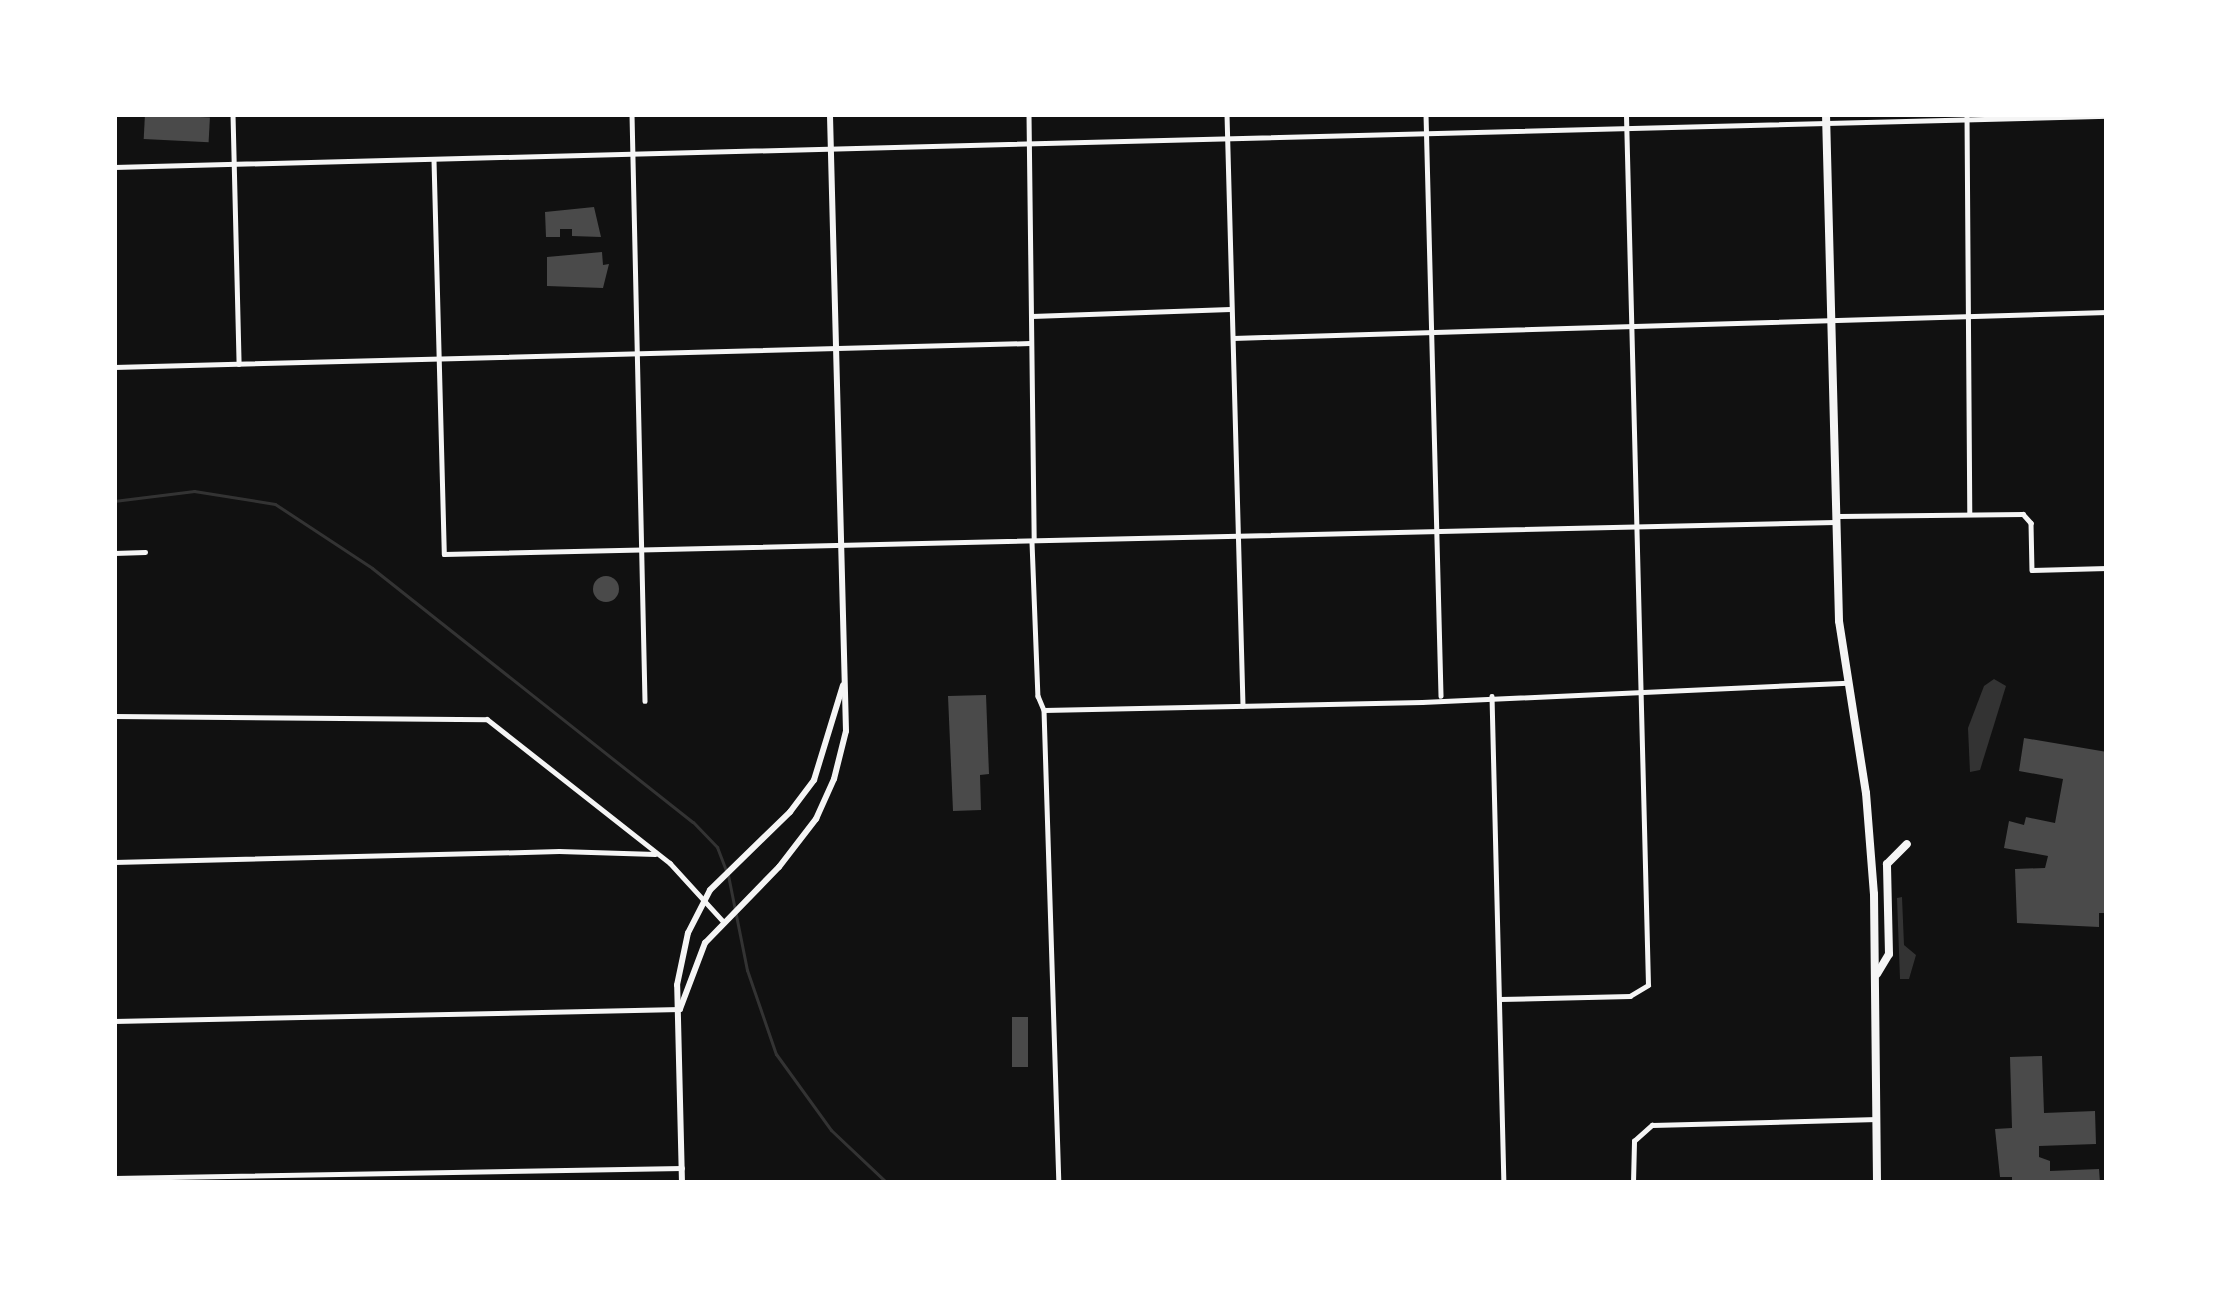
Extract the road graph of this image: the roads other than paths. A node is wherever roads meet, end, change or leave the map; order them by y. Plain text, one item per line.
1 (233, 114) edge
2 (632, 114) edge
3 (830, 114) edge
4 (1029, 114) edge
5 (1227, 114) edge
6 (1426, 114) edge
7 (1626, 114) edge
8 (1967, 116) edge
9 (2107, 116) edge
10 (1826, 118) edge
11 (1627, 129) junction
12 (1426, 136) junction
13 (1228, 140) junction
14 (1030, 142) junction
15 (830, 148) junction
16 (633, 155) junction
17 (434, 160) junction
18 (234, 164) junction
19 (114, 167) edge
20 (1232, 309) junction
21 (2107, 312) edge
22 (1969, 315) junction
23 (1032, 316) junction
24 (1830, 320) junction
25 (1631, 328) junction
26 (1431, 333) junction
27 (1233, 338) junction
28 (1030, 343) junction
29 (836, 349) junction
30 (636, 353) junction
31 (438, 358) junction
32 (239, 364) junction
33 (114, 367) edge
34 (1970, 514) junction
35 (1835, 519) junction
36 (1636, 527) junction
37 (1436, 532) junction
38 (1238, 538) junction
39 (1033, 542) junction
40 (841, 548) junction
41 (641, 549) junction
42 (145, 552) dead end
43 (114, 553) edge
44 (2107, 568) edge
45 (1848, 683) junction
46 (843, 685) junction
47 (1642, 692) junction
48 (1492, 696) junction
49 (1441, 699) junction
50 (646, 701) dead end
51 (1243, 706) junction
52 (1044, 710) junction
53 (114, 716) edge
54 (1907, 844) dead end
55 (655, 854) junction
56 (114, 862) edge
57 (704, 900) junction
58 (723, 921) junction
59 (1876, 976) junction
60 (1500, 999) junction
61 (680, 1009) junction
62 (114, 1021) edge
63 (1877, 1119) junction
64 (682, 1168) junction
65 (114, 1178) edge
66 (682, 1183) edge
67 (1059, 1183) edge
68 (1504, 1183) edge
69 (1633, 1183) edge
70 (1877, 1183) edge

1 - 18 street
2 - 16 street
3 - 15 street
4 - 14 street
5 - 13 street
6 - 12 street
7 - 11 street
8 - 9 street
8 - 10 street
8 - 22 street
10 - 11 street
10 - 24 main road
11 - 12 street
11 - 25 street
12 - 13 street
12 - 26 street
13 - 14 street
13 - 20 street
14 - 15 street
14 - 23 street
15 - 16 street
15 - 29 street
16 - 17 street
16 - 30 street
17 - 18 street
17 - 31 street
18 - 19 street
18 - 32 street
20 - 23 street
20 - 27 street
21 - 22 street
22 - 24 street
22 - 34 street
23 - 28 street
24 - 25 street
24 - 35 main road
25 - 26 street
25 - 36 street
26 - 27 street
26 - 37 street
27 - 38 street
28 - 29 street
28 - 39 street
29 - 30 street
29 - 40 street
30 - 31 street
30 - 41 street
31 - 32 street
31 - 41 street
32 - 33 street
34 - 35 street
34 - 44 street
35 - 36 street
35 - 45 main road
36 - 37 street
36 - 47 street
37 - 38 street
37 - 49 street
38 - 39 street
38 - 51 street
39 - 40 street
39 - 52 street
40 - 41 street
40 - 46 street
41 - 50 street
42 - 43 street
45 - 47 street
45 - 59 main road
46 - 57 street
46 - 58 street
47 - 48 street
47 - 60 street
48 - 49 street
48 - 60 street
49 - 51 street
51 - 52 street
52 - 67 street
53 - 55 street
54 - 59 main road
55 - 56 street
55 - 57 street
57 - 58 street
57 - 61 street
58 - 61 street
59 - 63 main road
60 - 68 street
61 - 62 street
61 - 64 street
63 - 69 street
63 - 70 main road
64 - 65 street
64 - 66 street

